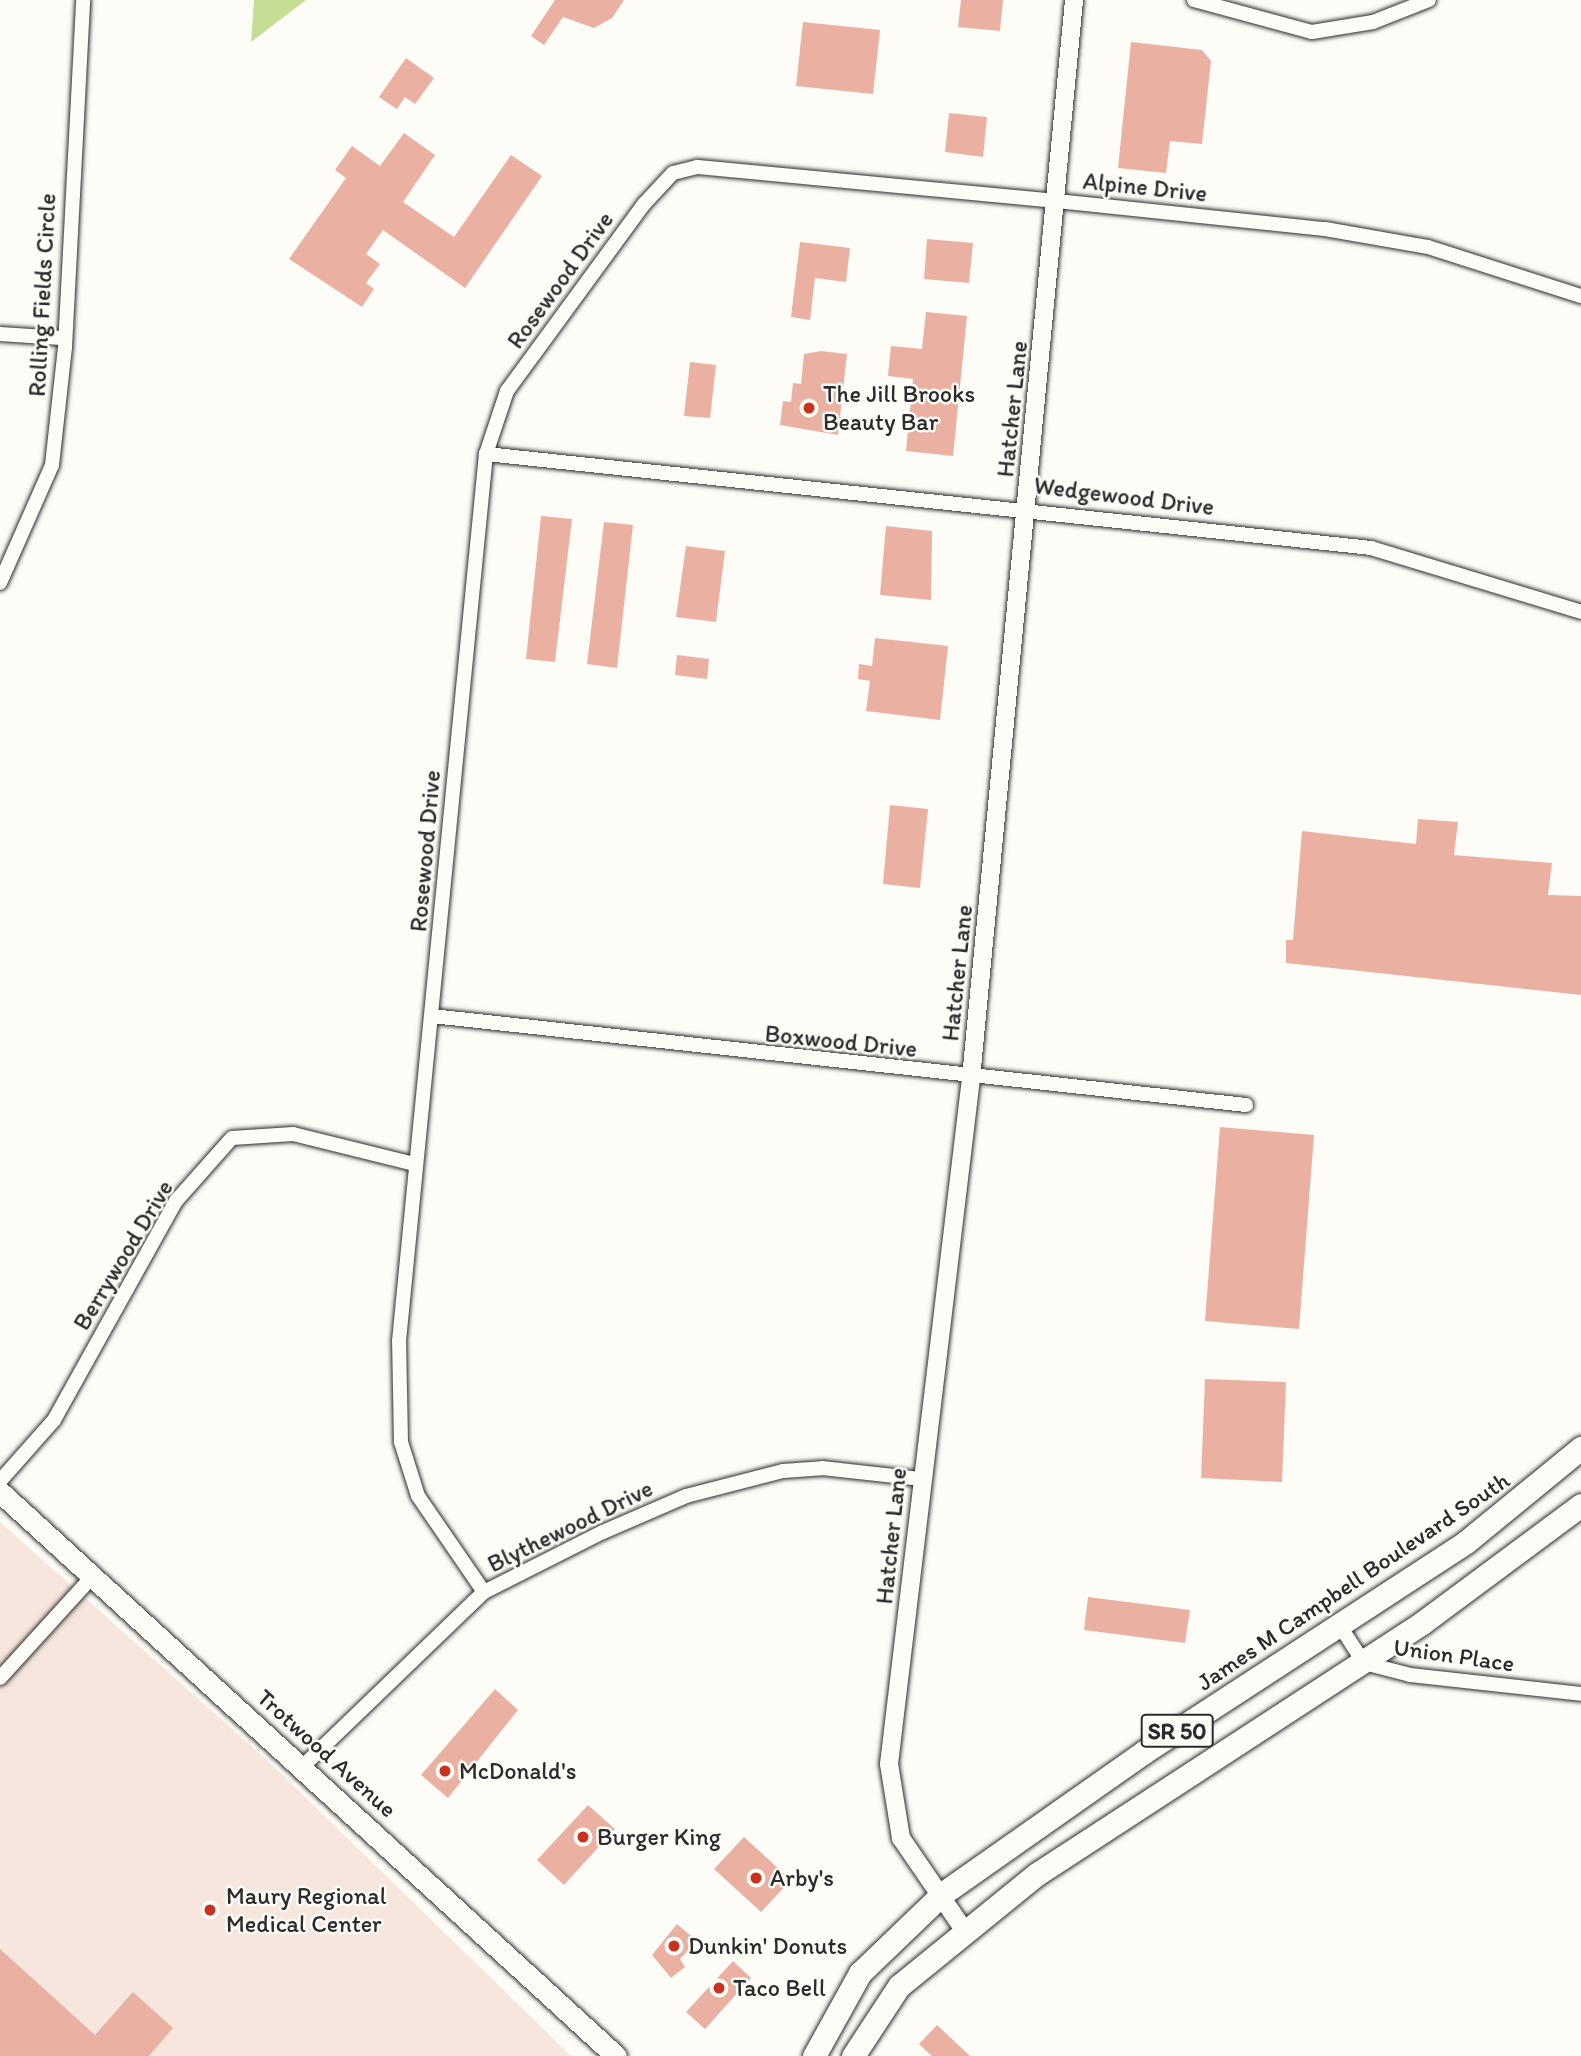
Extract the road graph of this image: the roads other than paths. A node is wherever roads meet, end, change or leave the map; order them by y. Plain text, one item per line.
1 (83, 0) edge
2 (1074, 0) edge
3 (1194, 0) edge
4 (1429, 0) edge
5 (696, 167) joint
6 (1057, 201) junction
7 (1581, 296) edge
8 (0, 334) edge
9 (61, 338) junction
10 (486, 454) junction
11 (1027, 508) junction
12 (0, 583) edge
13 (1581, 612) edge
14 (432, 1016) junction
15 (971, 1079) junction
16 (1246, 1105) dead end
17 (414, 1164) junction
18 (1581, 1448) edge
19 (922, 1479) junction
20 (0, 1482) edge
21 (0, 1492) edge
22 (1581, 1505) edge
23 (92, 1577) junction
24 (484, 1592) junction
25 (1340, 1626) junction
26 (1364, 1662) junction
27 (0, 1678) edge
28 (1581, 1694) edge
29 (302, 1767) junction
30 (942, 1894) junction
31 (964, 1930) junction
32 (824, 2035) junction
33 (616, 2056) edge
34 (798, 2056) edge
35 (814, 2056) edge
36 (853, 2056) edge

1 - 9 street, Rolling Fields Circle
2 - 6 street, Hatcher Lane
3 - 4 street
5 - 6 street, Alpine Drive
5 - 10 street, Rosewood Drive
6 - 7 street, Alpine Drive
6 - 11 street, Hatcher Lane
8 - 9 street
9 - 12 street, Rolling Fields Circle
10 - 11 street, Wedgewood Drive
10 - 14 street, Rosewood Drive
11 - 13 street, Wedgewood Drive
11 - 15 street, Hatcher Lane
14 - 15 street, Boxwood Drive
14 - 17 street, Rosewood Drive
15 - 16 street, Boxwood Drive
15 - 19 street, Hatcher Lane
17 - 20 street, Berrywood Drive
17 - 24 street, Rosewood Drive
18 - 25 main road, James M Campbell Boulevard South / SR 50
19 - 24 street, Blythewood Drive
19 - 30 street, Hatcher Lane
21 - 23 main road, Trotwood Avenue
22 - 26 main road
23 - 27 street
23 - 29 main road, Trotwood Avenue
24 - 29 street, Blythewood Drive
25 - 26 street, Union Place
25 - 30 main road, James M Campbell Boulevard South / SR 50
26 - 28 street, Union Place
26 - 31 main road
29 - 33 main road, Trotwood Avenue
30 - 31 street, Hatcher Lane
30 - 32 main road, James M Campbell Boulevard South / SR 50
31 - 36 main road
32 - 34 main road
32 - 35 main road, James M Campbell Boulevard South / SR 50

